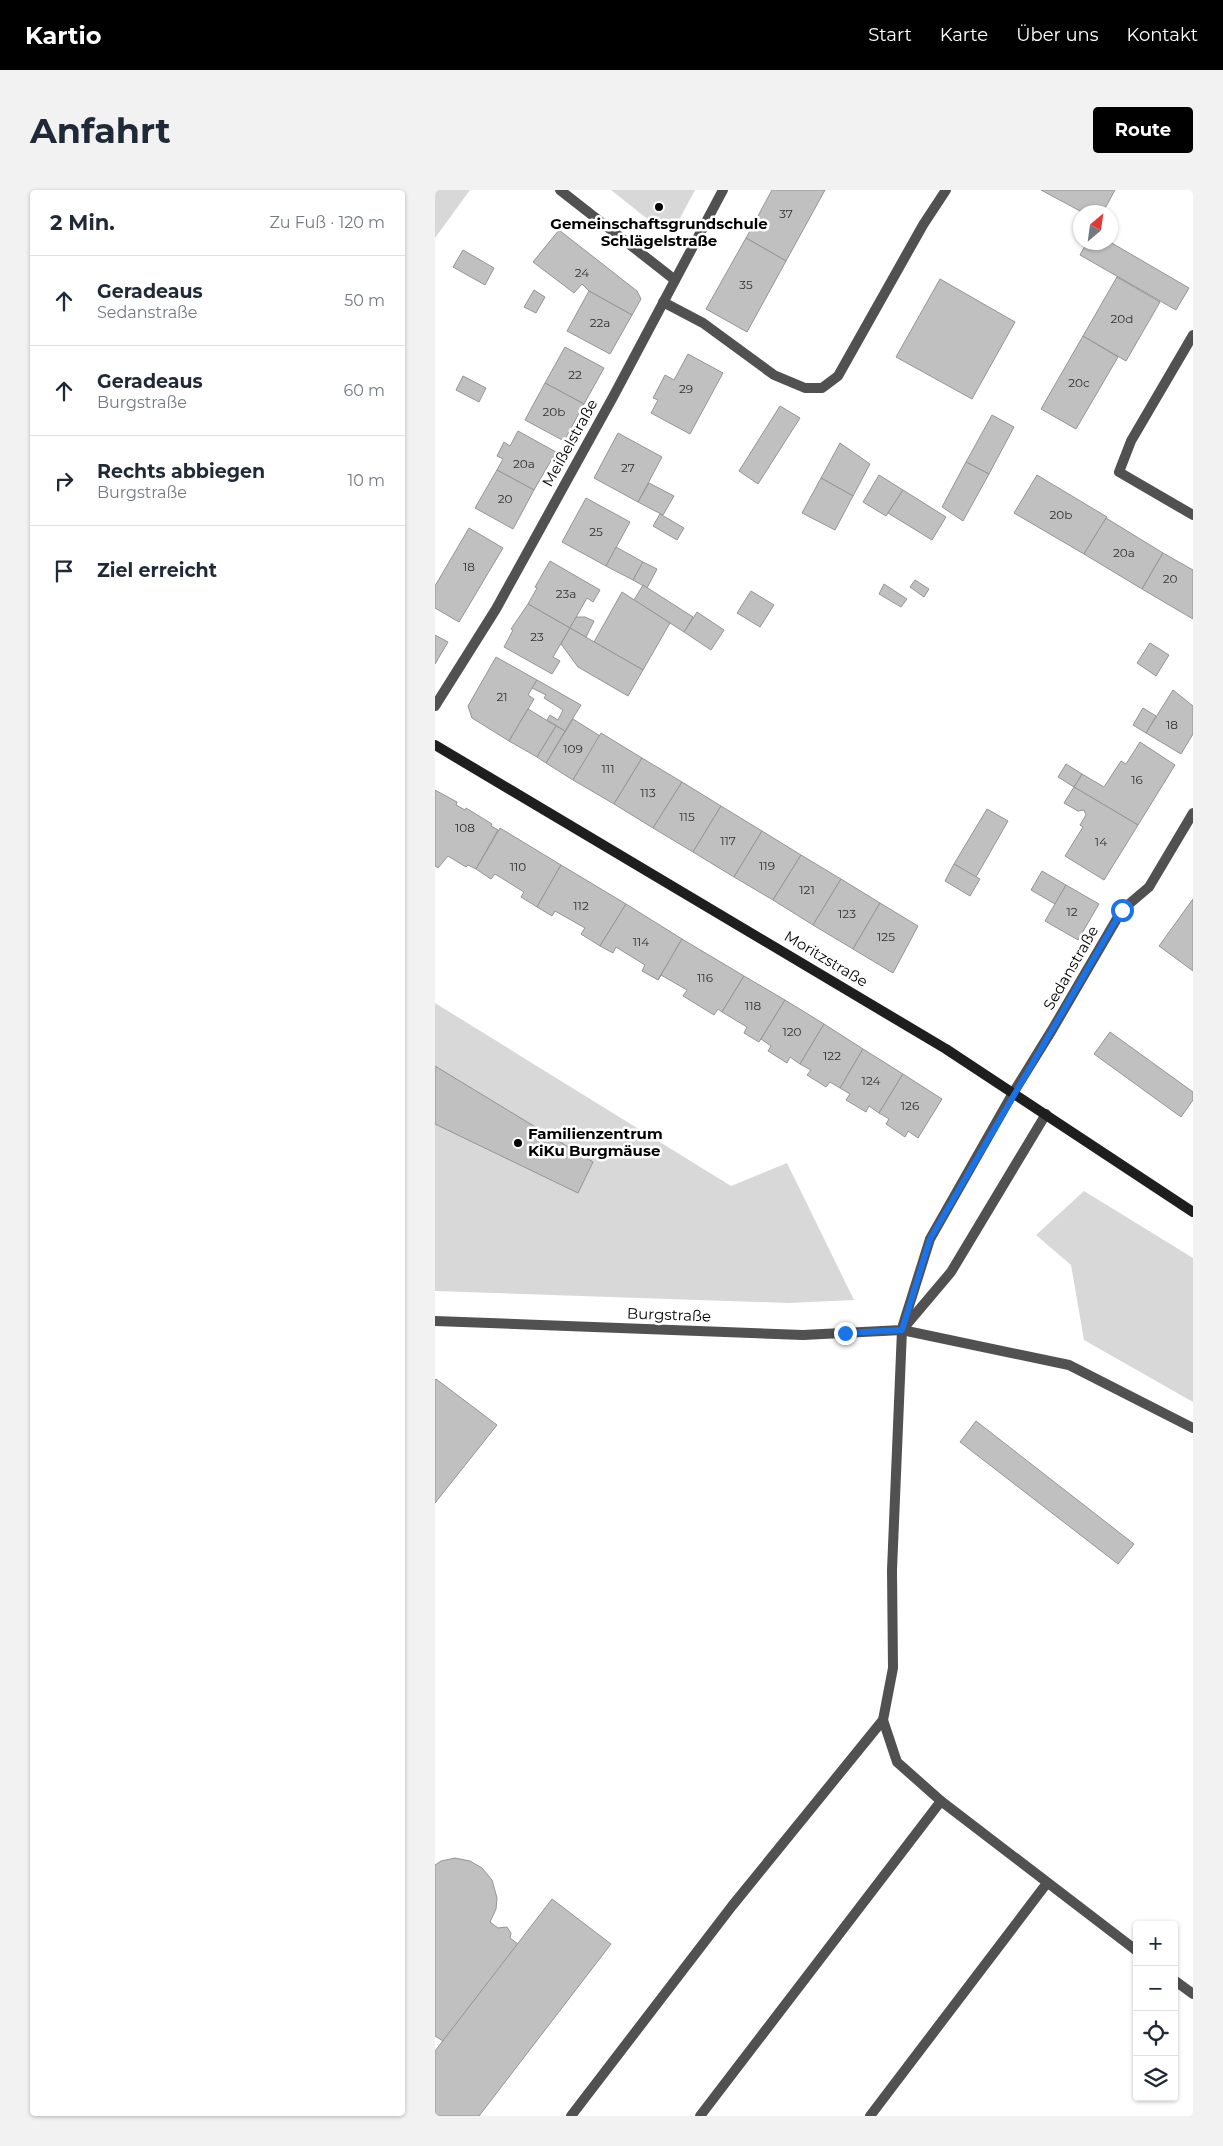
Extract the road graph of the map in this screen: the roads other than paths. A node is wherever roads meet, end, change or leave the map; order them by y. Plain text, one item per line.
1 (560, 190) edge
2 (723, 190) edge
3 (946, 190) edge
4 (675, 280) junction
5 (663, 302) junction
6 (1193, 335) edge
7 (1193, 515) edge
8 (435, 706) edge
9 (435, 745) edge
10 (1193, 813) edge
11 (1013, 1093) junction
12 (1046, 1114) junction
13 (1193, 1212) edge
14 (435, 1321) edge
15 (902, 1330) junction
16 (1193, 1428) edge
17 (883, 1720) junction
18 (941, 1801) junction
19 (1047, 1883) junction
20 (1133, 1948) edge
21 (1178, 1983) edge
22 (1193, 1994) edge
23 (571, 2116) edge
24 (700, 2116) edge
25 (870, 2116) edge

1 - 4 street
2 - 4 street, Meißelstraße
3 - 5 street
4 - 5 street, Meißelstraße
5 - 8 street, Meißelstraße
6 - 7 street
9 - 11 main road, Moritzstraße
10 - 11 street, Sedanstraße
11 - 12 main road, Moritzstraße
11 - 15 street
12 - 13 main road, Moritzstraße
12 - 15 street
14 - 15 street, Burgstraße
15 - 16 street, Burgstraße
15 - 17 street
17 - 18 street
17 - 23 street
18 - 19 street
18 - 24 street
19 - 20 street
19 - 25 street
21 - 22 street

